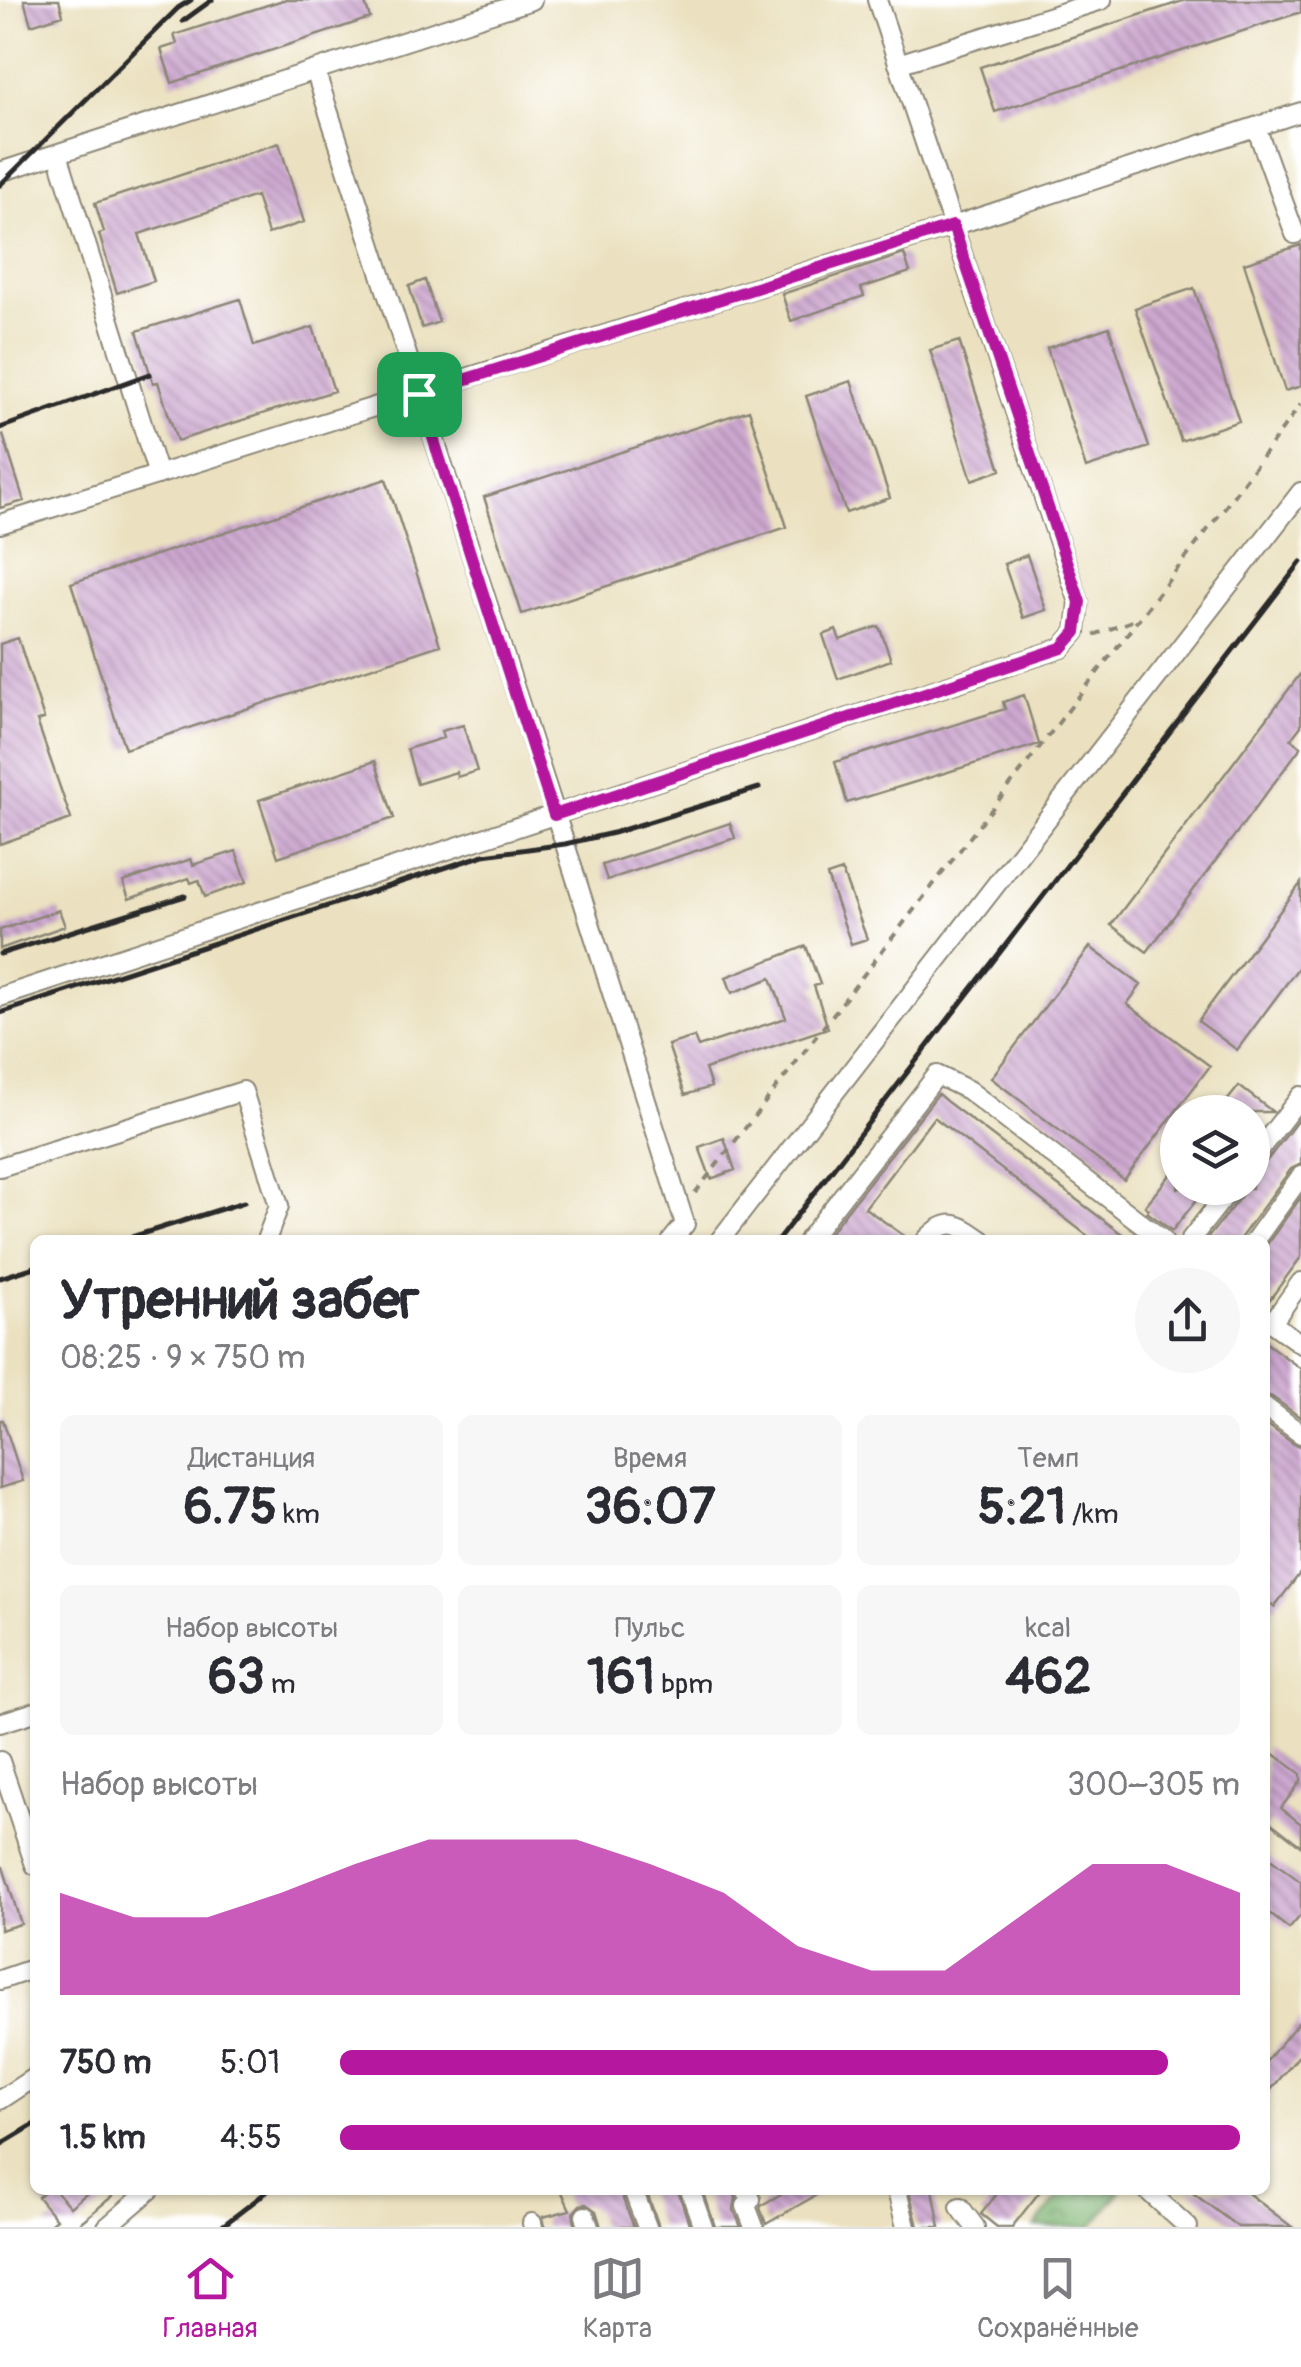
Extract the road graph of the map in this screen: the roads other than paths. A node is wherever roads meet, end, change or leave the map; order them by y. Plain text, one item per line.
1 (532, 0) edge
2 (876, 0) edge
3 (1102, 0) edge
4 (898, 64) junction
5 (315, 70) junction
6 (1301, 112) edge
7 (1256, 128) junction
8 (58, 154) junction
9 (0, 172) edge
10 (953, 226) junction
11 (1295, 234) dead end
12 (419, 394) junction
13 (158, 475) junction
14 (1301, 492) edge
15 (0, 524) edge
16 (554, 815) junction
17 (0, 997) edge
18 (1301, 1096) edge
19 (1270, 1136) edge
20 (0, 1167) edge
21 (1301, 1176) edge
22 (1217, 1205) edge
23 (268, 1235) edge
24 (676, 1235) edge
25 (724, 1235) edge
26 (812, 1235) edge
27 (932, 1235) edge
28 (974, 1235) edge
29 (1156, 1235) edge
30 (1194, 1235) edge
31 (1259, 1235) edge
32 (1301, 1282) edge
33 (1270, 1319) edge
34 (1270, 1321) edge
35 (1301, 1344) edge
36 (1270, 1411) edge
37 (1301, 1434) edge
38 (30, 1713) edge
39 (0, 1722) edge
40 (0, 1761) edge
41 (30, 1849) edge
42 (30, 1970) edge
43 (0, 1980) edge
44 (30, 2080) edge
45 (0, 2100) edge
46 (144, 2195) edge
47 (692, 2195) edge
48 (754, 2195) edge
49 (898, 2195) dead end
50 (1152, 2195) edge
51 (635, 2196) dead end
52 (960, 2207) dead end
53 (1182, 2225) edge
54 (107, 2227) edge
55 (647, 2227) edge
56 (703, 2227) edge
57 (754, 2227) edge
58 (906, 2227) edge
59 (975, 2227) edge

1 - 5 lane
2 - 4 lane
3 - 4 lane
4 - 10 lane
5 - 8 lane
5 - 12 lane
6 - 7 lane
7 - 10 lane
7 - 11 lane
8 - 9 lane
8 - 13 lane
10 - 12 lane
10 - 16 lane
12 - 13 lane
12 - 16 lane
13 - 15 lane
14 - 25 lane
16 - 17 lane
16 - 24 lane
18 - 19 lane
20 - 23 lane
21 - 31 lane
22 - 30 lane
26 - 29 lane
27 - 28 lane
32 - 33 lane
34 - 35 lane
36 - 37 lane
38 - 39 lane
40 - 41 lane
42 - 43 lane
44 - 45 lane
46 - 54 lane
47 - 56 lane
48 - 57 lane
49 - 58 lane
50 - 53 lane
51 - 55 lane
52 - 59 lane

